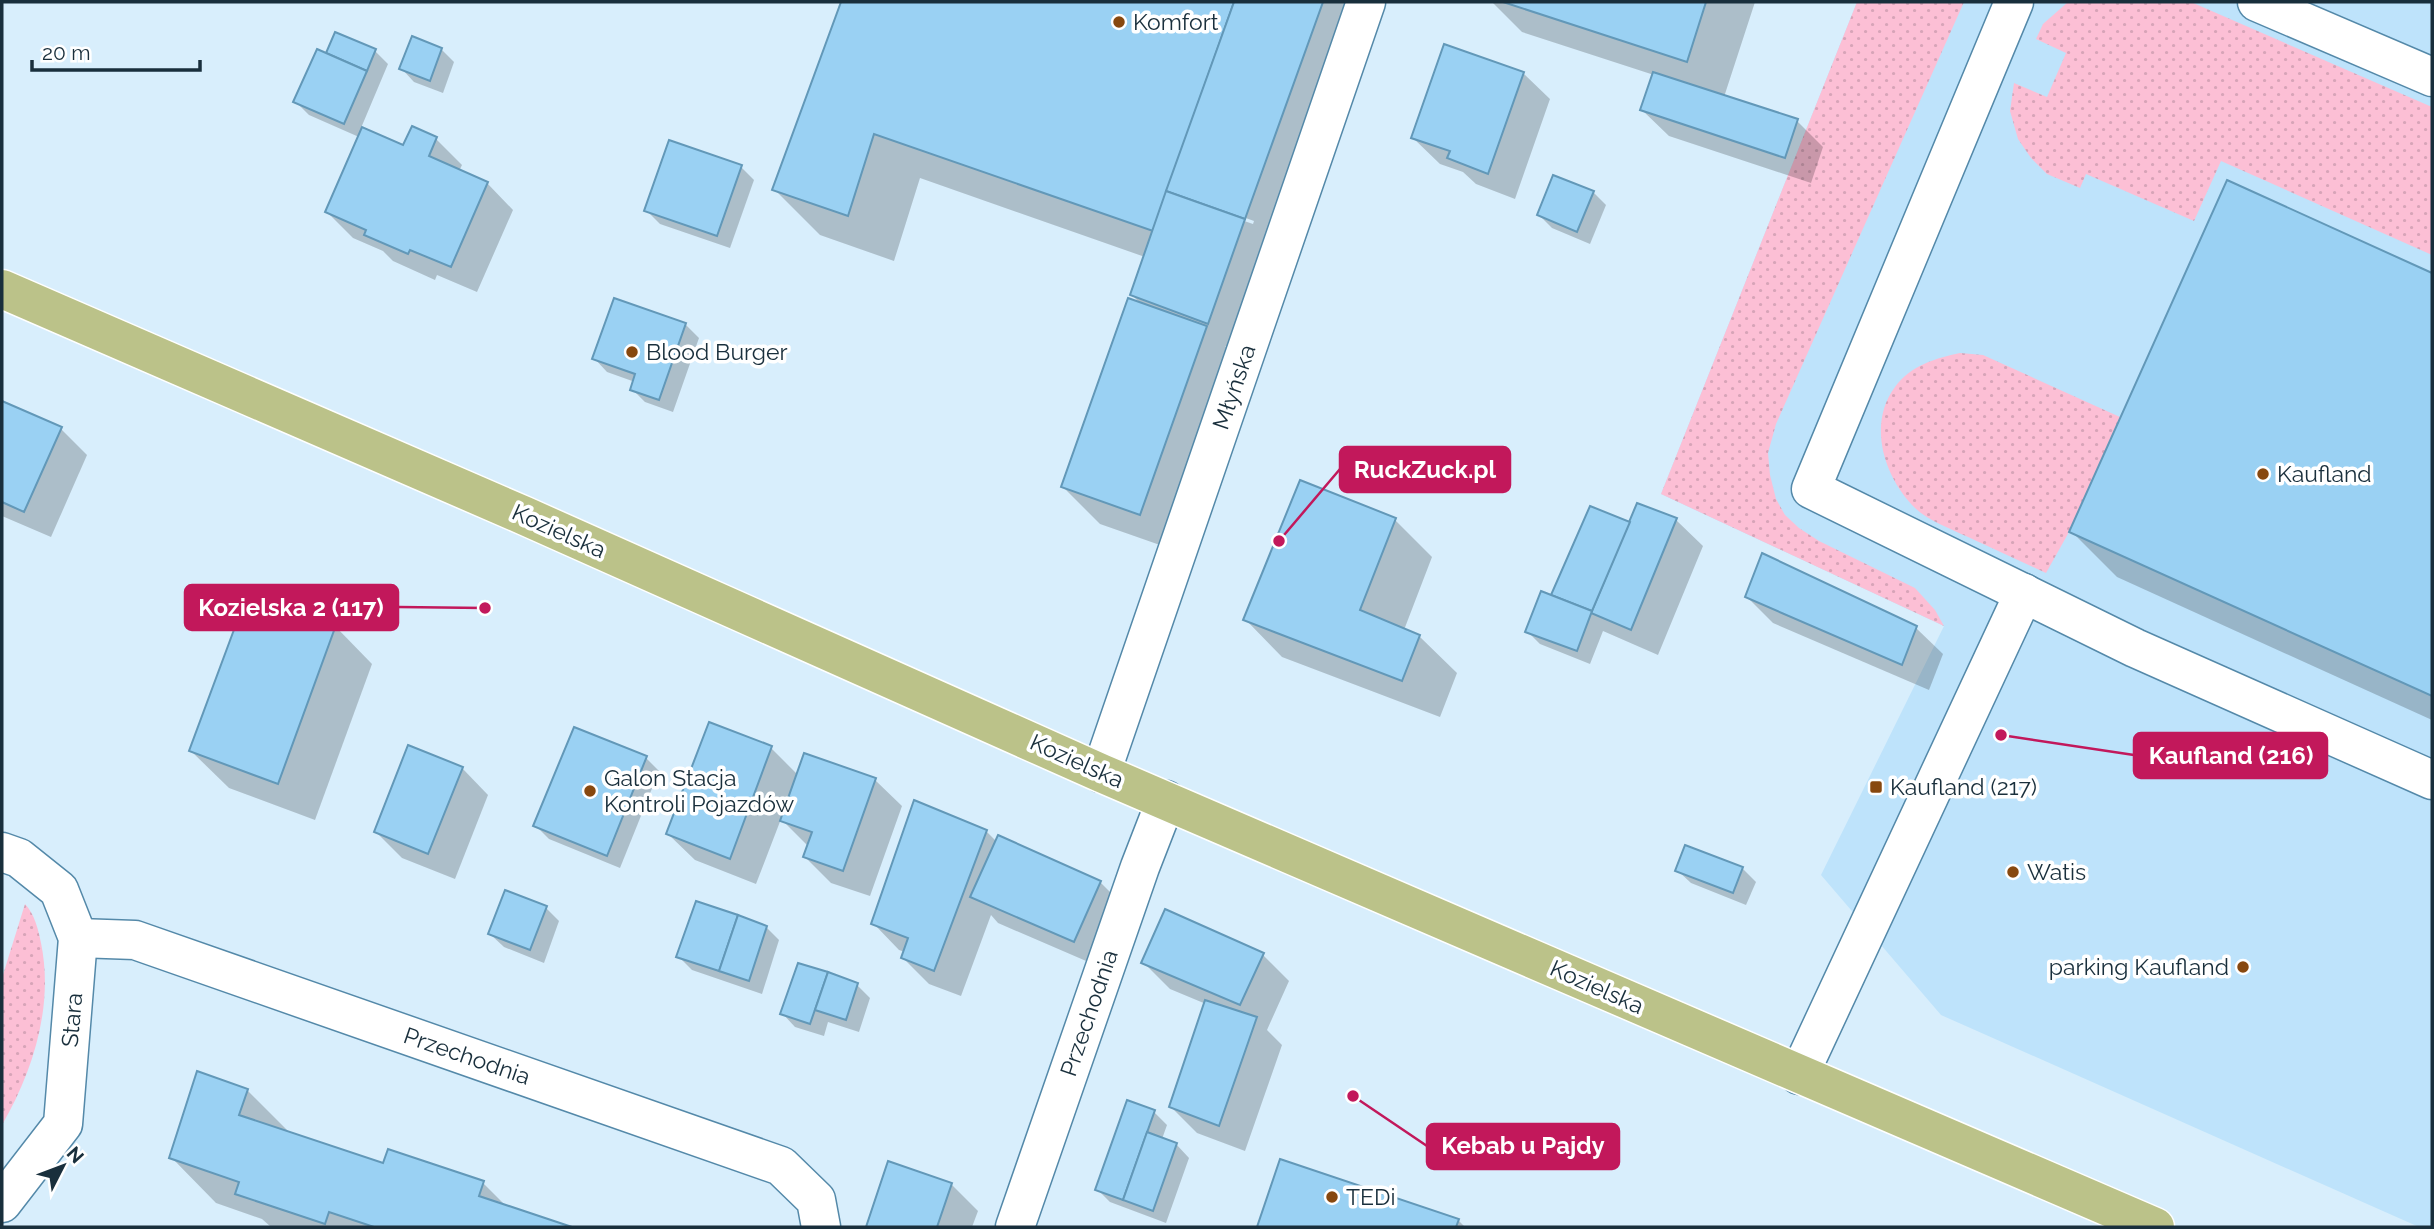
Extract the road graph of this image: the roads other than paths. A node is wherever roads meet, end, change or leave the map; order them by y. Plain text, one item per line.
1 (1366, 2) edge
2 (2014, 2) edge
3 (2257, 2) edge
4 (2432, 78) edge
5 (2, 289) edge
6 (2024, 593) junction
7 (1101, 773) junction
8 (2432, 780) edge
9 (1166, 800) junction
10 (2, 852) edge
11 (78, 938) junction
12 (1799, 1075) junction
13 (2, 1203) edge
14 (821, 1227) edge
15 (1015, 1227) edge
16 (2155, 1227) edge

1 - 7 street, Młyńska
2 - 6 street
3 - 4 street
5 - 7 main road, Kozielska
6 - 8 street
6 - 12 street
7 - 9 main road, Kozielska
9 - 12 main road, Kozielska
9 - 15 street, Przechodnia
10 - 11 street, Stara
11 - 13 street, Stara
11 - 14 street, Przechodnia
12 - 16 main road, Kozielska

